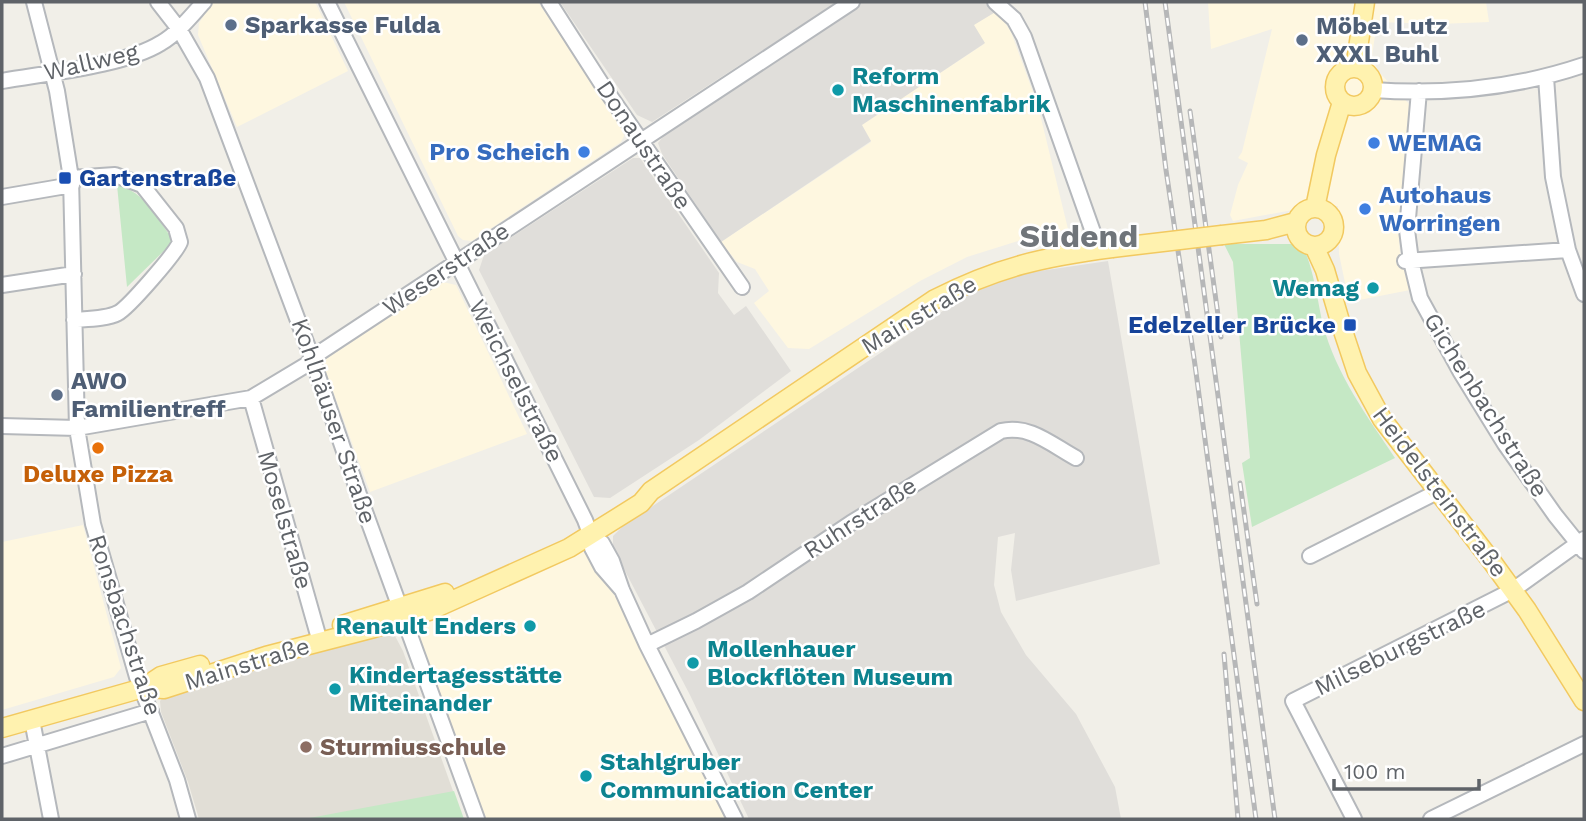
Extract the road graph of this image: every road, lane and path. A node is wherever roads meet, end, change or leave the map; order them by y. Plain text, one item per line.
1 (34, 2) edge
2 (158, 2) edge
3 (204, 2) edge
4 (327, 2) edge
5 (549, 2) edge
6 (852, 2) edge
7 (995, 2) edge
8 (1365, 2) edge
9 (179, 29) junction
10 (1584, 65) edge
11 (1355, 68) junction
12 (52, 72) junction
13 (1546, 76) junction
14 (2, 81) edge
15 (1373, 90) junction
16 (1419, 91) junction
17 (1346, 104) junction
18 (641, 141) junction
19 (71, 181) junction
20 (2, 197) edge
21 (1320, 209) junction
22 (1296, 227) junction
23 (1320, 244) junction
24 (1106, 248) junction
25 (1568, 250) junction
26 (456, 261) junction
27 (1408, 261) junction
28 (74, 274) junction
29 (2, 285) edge
30 (742, 287) dead end
31 (1584, 294) edge
32 (74, 320) junction
33 (313, 359) junction
34 (251, 398) junction
35 (2, 426) edge
36 (77, 428) junction
37 (1076, 458) dead end
38 (1437, 492) junction
39 (589, 530) junction
40 (1582, 544) edge
41 (1310, 556) dead end
42 (1513, 590) junction
43 (402, 614) junction
44 (319, 637) junction
45 (647, 645) junction
46 (143, 688) junction
47 (1584, 701) edge
48 (151, 711) junction
49 (32, 720) junction
50 (2, 728) edge
51 (1584, 744) edge
52 (38, 746) junction
53 (2, 756) edge
54 (51, 819) edge
55 (188, 819) edge
56 (477, 819) edge
57 (735, 819) edge
58 (1354, 819) edge
59 (1431, 819) edge

1 - 12 street, Ronsbachstraße
2 - 9 street, Kohlhäuser Straße
3 - 9 street, Wallweg
4 - 26 street, Weichselstraße
5 - 18 street, Donaustraße
6 - 18 street, Weserstraße
7 - 24 street
8 - 11 main road
9 - 12 street, Wallweg
9 - 33 street, Kohlhäuser Straße
10 - 13 street
11 - 15 main road
11 - 17 main road
12 - 14 street, Wallweg
12 - 19 street, Ronsbachstraße
13 - 16 street
13 - 25 street
15 - 16 street
15 - 17 main road
16 - 27 street, Gichenbachstraße
17 - 21 main road
18 - 26 street, Weserstraße
18 - 30 street, Donaustraße
19 - 20 street
19 - 28 street, Ronsbachstraße
19 - 32 street
21 - 22 main road
21 - 23 main road
22 - 23 main road
22 - 24 main road, Mainstraße, bridge
23 - 38 main road, Heidelsteinstraße
24 - 39 main road, Mainstraße
25 - 27 street
25 - 31 street
26 - 33 street, Weserstraße
26 - 39 street, Weichselstraße
27 - 40 street, Gichenbachstraße
28 - 29 street
28 - 32 street, Ronsbachstraße
32 - 36 street, Ronsbachstraße
33 - 34 street, Weserstraße
33 - 43 street, Kohlhäuser Straße
34 - 36 street, Weserstraße
34 - 44 street, Moselstraße
35 - 36 street, Weserstraße
36 - 46 street, Ronsbachstraße
37 - 45 street, Ruhrstraße
38 - 41 street
38 - 42 main road, Heidelsteinstraße
39 - 43 main road, Mainstraße
39 - 45 street, Weichselstraße
40 - 42 street
42 - 47 main road, Heidelsteinstraße
42 - 58 street, Milseburgstraße
43 - 44 main road, Mainstraße
43 - 56 street, Kohlhäuser Straße
44 - 46 main road, Mainstraße
45 - 57 street, Weichselstraße
46 - 48 street, Ronsbachstraße
46 - 49 main road, Mainstraße
48 - 52 street
48 - 55 street, Ronsbachstraße
49 - 50 main road, Mainstraße
49 - 52 street
51 - 59 street
52 - 53 street
52 - 54 street

